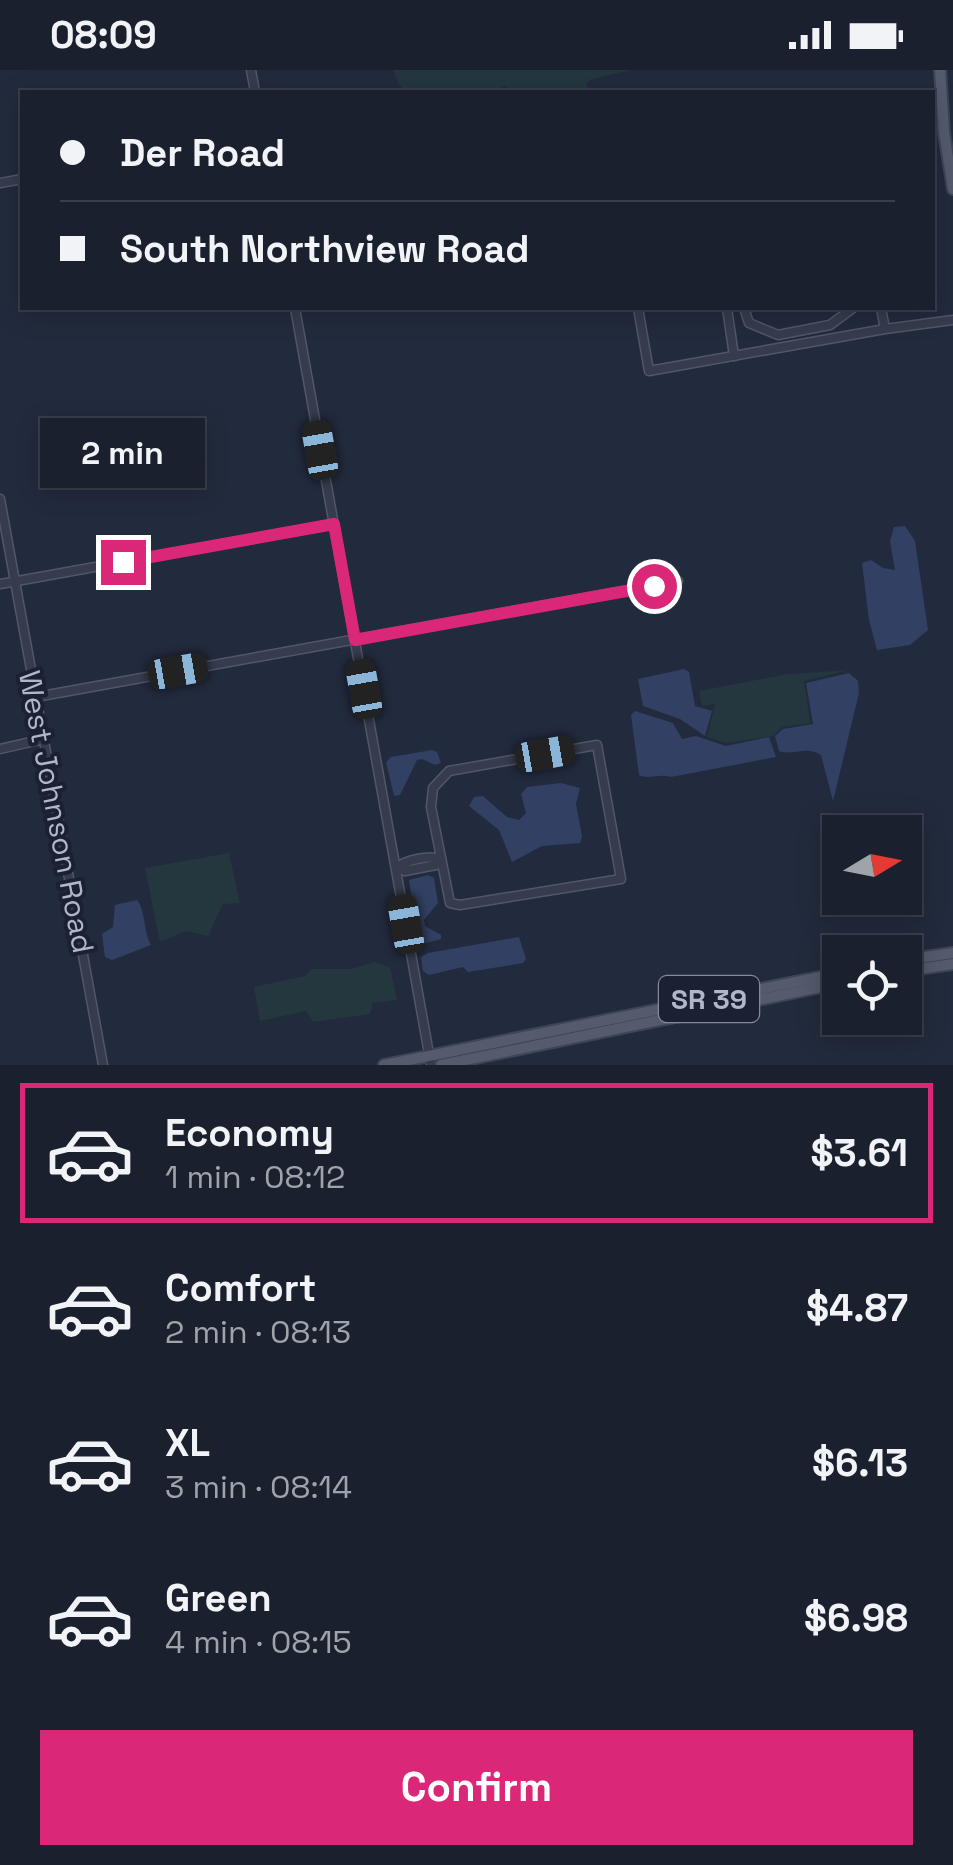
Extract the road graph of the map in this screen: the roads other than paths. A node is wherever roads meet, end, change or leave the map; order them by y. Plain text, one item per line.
1 (940, 70) edge
2 (953, 188) edge
3 (295, 310) edge
4 (638, 310) edge
5 (727, 310) edge
6 (745, 310) edge
7 (849, 310) edge
8 (881, 310) edge
9 (953, 320) edge
10 (885, 328) junction
11 (734, 356) junction
12 (0, 499) edge
13 (334, 524) junction
14 (13, 582) junction
15 (678, 582) dead end
16 (0, 584) edge
17 (355, 640) junction
18 (36, 696) junction
19 (44, 740) junction
20 (0, 749) edge
21 (440, 859) junction
22 (396, 868) junction
23 (949, 959) edge
24 (922, 963) edge
25 (822, 977) edge
26 (822, 987) edge
27 (632, 1020) junction
28 (430, 1061) edge
29 (475, 1062) edge
30 (103, 1065) edge
31 (384, 1065) edge
32 (440, 1065) edge

1 - 2 main road
3 - 13 street
4 - 11 street
5 - 11 street
6 - 7 street
8 - 10 street
9 - 10 street
10 - 11 street
12 - 14 street, West Johnson Road
13 - 14 street
13 - 17 street
14 - 16 street
14 - 18 street, West Johnson Road
15 - 17 street
17 - 18 street
17 - 22 street
18 - 19 street, West Johnson Road
19 - 20 street
19 - 30 street, West Johnson Road
21 - 21 street
21 - 22 street
22 - 28 street
23 - 24 main road
25 - 27 main road, SR 39
26 - 27 main road, SR 39
27 - 28 main road, SR 39
27 - 29 main road
28 - 31 main road, SR 39
29 - 32 main road

